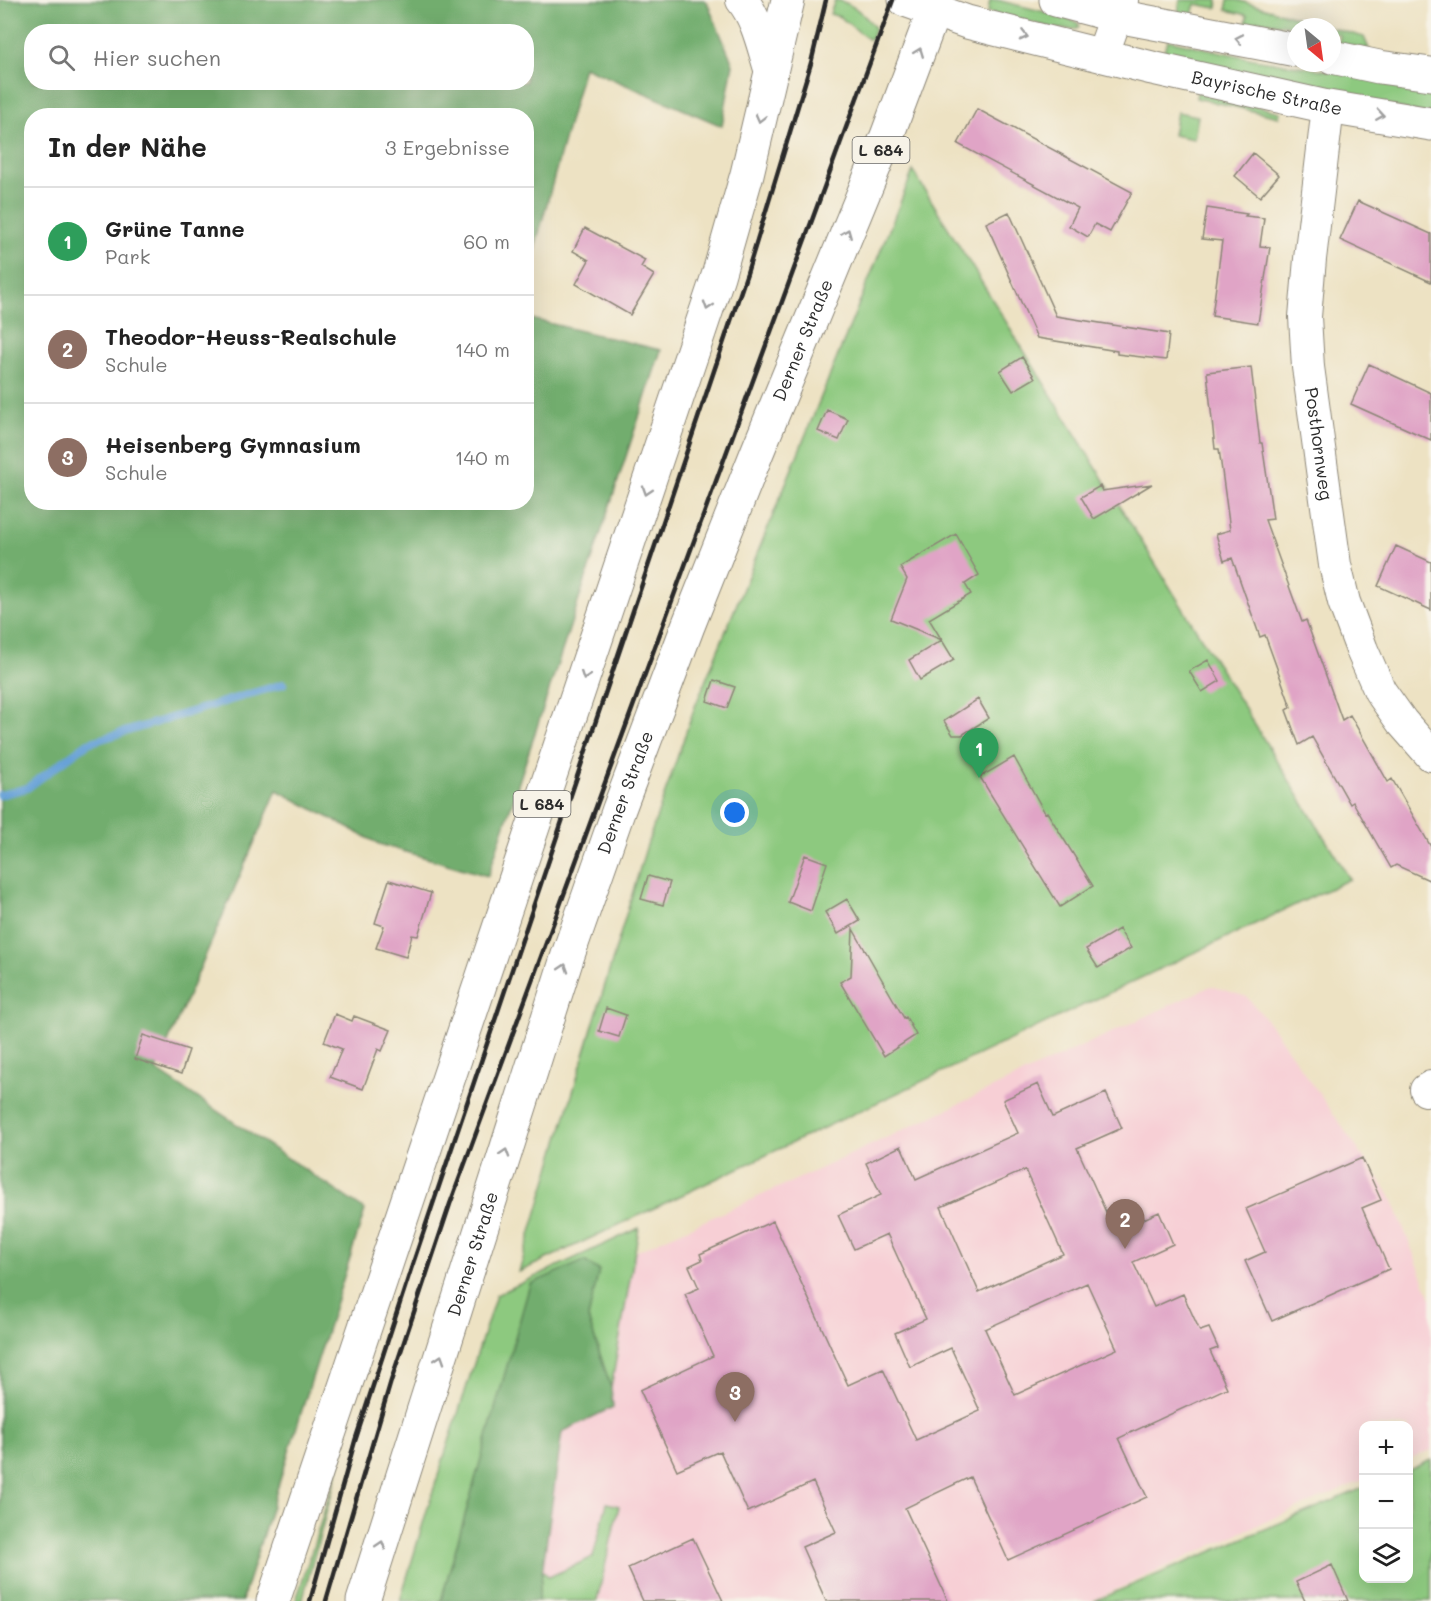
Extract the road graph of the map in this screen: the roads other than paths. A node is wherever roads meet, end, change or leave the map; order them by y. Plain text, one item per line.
1 (742, 0) edge
2 (788, 0) edge
3 (1056, 0) edge
4 (926, 4) edge
5 (1120, 8) edge
6 (1287, 48) edge
7 (1102, 56) junction
8 (1341, 59) edge
9 (771, 72) junction
10 (1431, 74) edge
11 (1328, 107) junction
12 (1431, 124) edge
13 (1431, 755) edge
14 (273, 1601) edge
15 (363, 1601) edge

1 - 9 street
2 - 9 main road, L 684
3 - 5 main road
4 -> 7 main road, Bayrische Straße
15 -> 4 main road, Derner Straße / L 684
6 -> 5 main road
5 - 7 street
7 - 11 main road, Bayrische Straße
8 - 10 main road
9 -> 14 main road, L 684
11 -> 12 main road, Bayrische Straße
11 - 13 street, Posthornweg

